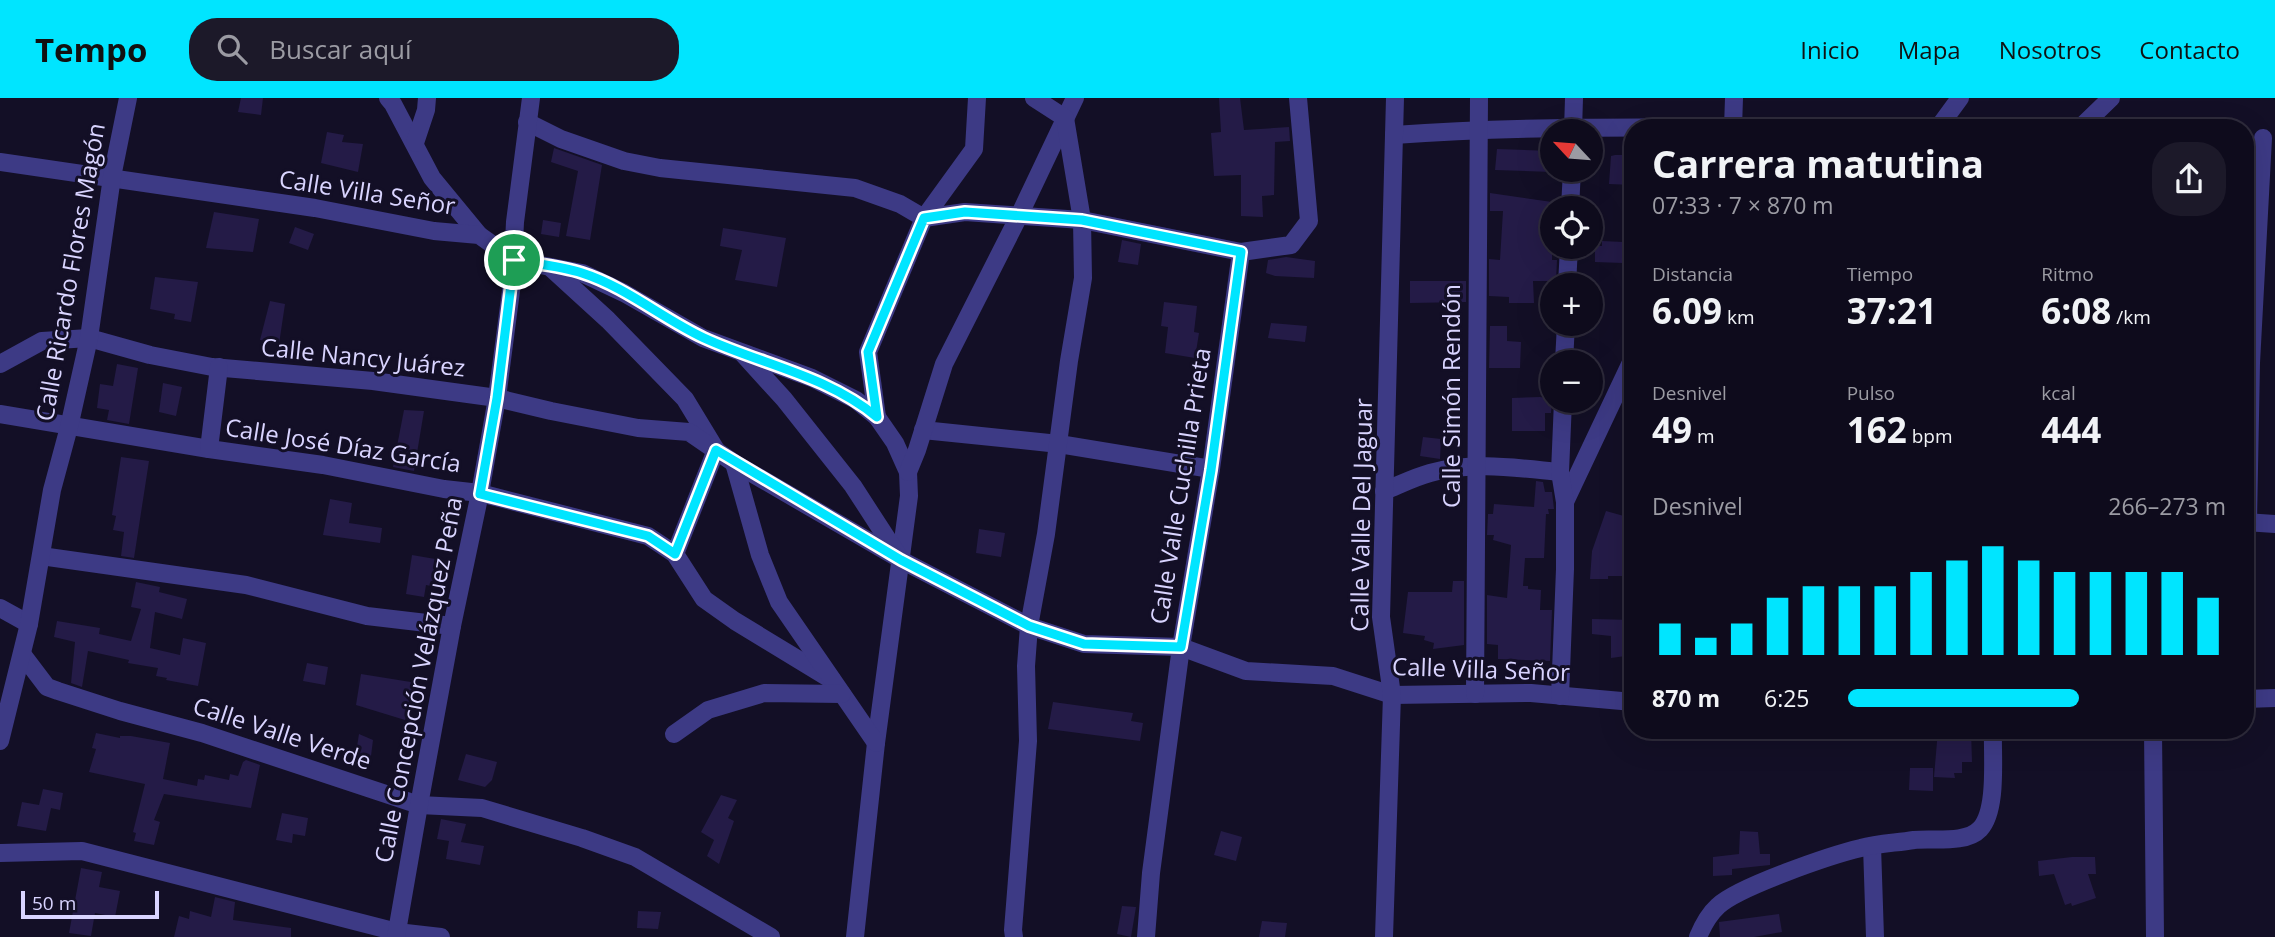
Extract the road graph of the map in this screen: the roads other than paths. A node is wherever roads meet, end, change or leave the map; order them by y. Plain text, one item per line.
1 (128, 98) edge
2 (387, 98) edge
3 (427, 98) edge
4 (531, 98) edge
5 (977, 98) edge
6 (1034, 98) edge
7 (1075, 98) edge
8 (1298, 98) edge
9 (1395, 98) edge
10 (1479, 98) edge
11 (1574, 98) edge
12 (1734, 98) edge
13 (1960, 98) edge
14 (2111, 98) edge
15 (1065, 118) junction
16 (1573, 119) edge
17 (1733, 119) edge
18 (1945, 119) edge
19 (2089, 119) edge
20 (527, 122) junction
21 (1479, 129) junction
22 (1540, 129) edge
23 (1603, 129) edge
24 (1624, 129) edge
25 (1394, 135) junction
26 (2261, 138) edge
27 (415, 143) junction
28 (0, 162) edge
29 (112, 177) junction
30 (1019, 216) junction
31 (924, 218) junction
32 (1082, 220) junction
33 (480, 234) junction
34 (1241, 252) junction
35 (2266, 252) edge
36 (514, 260) junction
37 (550, 267) junction
38 (89, 338) junction
39 (2254, 341) edge
40 (742, 352) junction
41 (0, 364) edge
42 (219, 367) junction
43 (1624, 377) edge
44 (497, 398) junction
45 (1562, 413) edge
46 (0, 414) edge
47 (877, 417) junction
48 (69, 427) junction
49 (923, 430) junction
50 (1059, 444) junction
51 (209, 449) junction
52 (716, 450) junction
53 (734, 463) junction
54 (1476, 467) junction
55 (1211, 470) junction
56 (908, 472) junction
57 (1560, 472) junction
58 (1384, 491) junction
59 (480, 494) junction
60 (1565, 502) junction
61 (2254, 522) edge
62 (2275, 524) edge
63 (675, 554) junction
64 (41, 556) junction
65 (901, 560) junction
66 (0, 608) edge
67 (29, 625) junction
68 (452, 626) junction
69 (1029, 626) junction
70 (1181, 647) junction
71 (22, 653) junction
72 (837, 687) junction
73 (1475, 694) junction
74 (1392, 695) junction
75 (1560, 696) junction
76 (2254, 698) edge
77 (2275, 698) edge
78 (1624, 701) edge
79 (2275, 712) edge
80 (674, 734) dead end
81 (0, 738) edge
82 (1993, 739) edge
83 (2153, 739) edge
84 (876, 743) junction
85 (419, 804) junction
86 (1872, 846) junction
87 (0, 853) edge
88 (397, 934) edge
89 (441, 937) edge
90 (771, 937) edge
91 (855, 937) edge
92 (1014, 937) edge
93 (1146, 937) edge
94 (1384, 937) edge
95 (1698, 937) edge
96 (1875, 937) edge
97 (2155, 937) edge

1 - 29 street, Calle Ricardo Flores Magón
2 - 27 street
3 - 27 street
4 - 20 street, Calle Concepción Velázquez Peña
5 - 31 street
6 - 15 street
7 - 15 street
8 - 34 street
9 - 25 street, Calle Valle Del Jaguar
10 - 21 street, Calle Simón Rendón
11 - 16 street
12 - 17 street
13 - 18 street
14 - 19 street
15 - 30 street
15 - 32 street
20 - 31 street
20 - 36 street, Calle Concepción Velázquez Peña
21 - 22 street
21 - 25 street
21 - 54 street, Calle Simón Rendón
23 - 24 street
25 - 58 street, Calle Valle Del Jaguar
26 - 35 street
27 - 33 street
28 - 29 street, Calle Villa Señor
29 - 33 street, Calle Villa Señor
29 - 38 street, Calle Ricardo Flores Magón
30 - 31 street
30 - 32 street
30 - 49 street
31 - 47 street
32 - 34 street
32 - 50 street
33 - 36 street, Calle Villa Señor
34 - 55 street, Calle Valle Cuchilla Prieta
35 - 39 street
36 - 37 street, Calle Villa Señor
36 - 44 street, Calle Concepción Velázquez Peña
37 - 40 street, Calle Villa Señor
37 - 52 street
38 - 41 street, Calle Nancy Juárez
38 - 42 street, Calle Nancy Juárez
38 - 48 street, Calle Ricardo Flores Magón
40 - 47 street, Calle Villa Señor
40 - 65 street, Calle Villa Señor
42 - 44 street, Calle Nancy Juárez
42 - 51 street
43 - 60 street
44 - 52 street, Calle Nancy Juárez
44 - 59 street, Calle Concepción Velázquez Peña
45 - 57 street
46 - 48 street, Calle José Díaz García
47 - 56 street, Calle Villa Señor
48 - 51 street, Calle José Díaz García
48 - 64 street, Calle Ricardo Flores Magón
49 - 50 street
49 - 56 street
50 - 55 street
50 - 69 street
51 - 59 street, Calle José Díaz García
52 - 53 street, Calle Nancy Juárez
52 - 63 street
53 - 65 street, Calle Nancy Juárez
53 - 72 street
54 - 57 street
54 - 58 street
54 - 73 street, Calle Simón Rendón
55 - 70 street, Calle Valle Cuchilla Prieta
56 - 65 street
57 - 60 street
58 - 74 street, Calle Valle Del Jaguar
59 - 63 street, Calle José Díaz García
59 - 68 street, Calle Concepción Velázquez Peña
60 - 75 street
61 - 62 street
63 - 72 street, Calle José Díaz García
64 - 67 street, Calle Ricardo Flores Magón
64 - 68 street
65 - 69 street, Calle Villa Señor
65 - 84 street
66 - 67 street
67 - 71 street, Calle Ricardo Flores Magón
68 - 85 street, Calle Concepción Velázquez Peña
69 - 70 street, Calle Villa Señor
69 - 92 street
70 - 74 street, Calle Villa Señor
70 - 93 street, Calle Valle Cuchilla Prieta
71 - 81 street, Calle Ricardo Flores Magón
71 - 85 street, Calle Valle Verde
72 - 80 street
72 - 84 street
73 - 74 street, Calle Villa Señor
73 - 75 street, Calle Villa Señor
74 - 94 street, Calle Valle Del Jaguar
75 - 78 street, Calle Villa Señor
76 - 77 street
77 - 79 street
82 - 86 street
83 - 97 street
84 - 91 street
85 - 88 street, Calle Concepción Velázquez Peña
85 - 90 street, Calle Valle Verde
86 - 95 street
86 - 96 street
87 - 88 street
88 - 89 street

